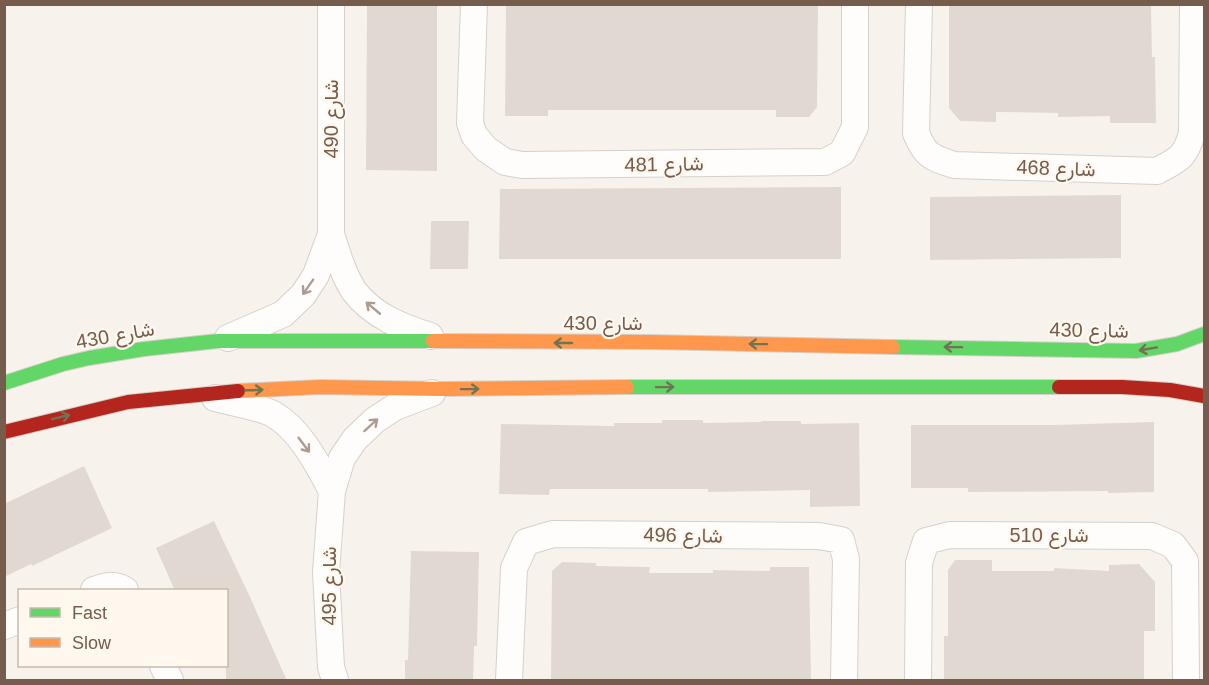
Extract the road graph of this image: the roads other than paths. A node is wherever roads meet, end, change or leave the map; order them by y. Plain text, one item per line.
1 (331, 4) edge
2 (474, 4) edge
3 (855, 4) edge
4 (919, 4) edge
5 (1192, 4) edge
6 (331, 234) junction
7 (1204, 334) edge
8 (218, 341) junction
9 (444, 341) junction
10 (4, 383) edge
11 (442, 389) junction
12 (198, 394) junction
13 (1204, 396) edge
14 (4, 432) edge
15 (332, 491) junction
16 (98, 589) edge
17 (122, 589) edge
18 (163, 667) edge
19 (170, 681) edge
20 (335, 681) edge
21 (510, 681) edge
22 (844, 681) edge
23 (918, 681) edge
24 (1186, 681) edge

1 - 6 street, شارع 490
2 - 3 street, شارع 481
4 - 5 street, شارع 468
6 -> 8 street, شارع 490
9 -> 6 street, شارع 490
7 -> 9 street, شارع 430
8 - 9 street, شارع 430
8 - 10 street, شارع 430
12 -> 11 street
11 -> 13 street
15 -> 11 street, شارع 495
14 -> 12 street
12 -> 15 street
15 - 20 street, شارع 495
16 - 17 street
18 - 19 street
21 - 22 street, شارع 496
23 - 24 street, شارع 510

